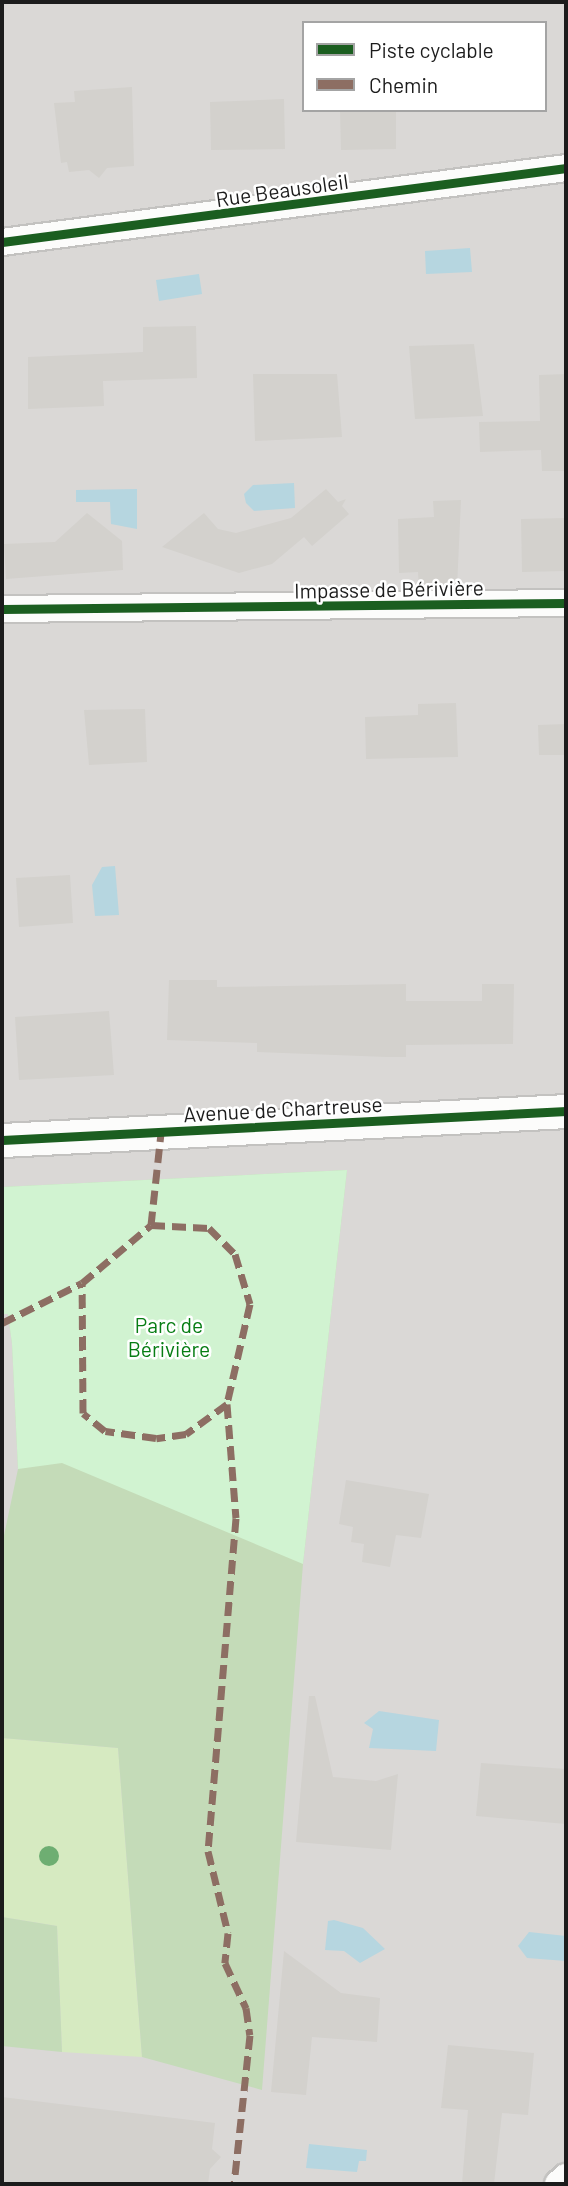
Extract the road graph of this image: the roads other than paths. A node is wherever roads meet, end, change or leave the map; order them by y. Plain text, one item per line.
1 (566, 168) edge
2 (2, 242) edge
3 (566, 603) edge
4 (2, 609) edge
5 (566, 1111) edge
6 (2, 1140) edge
7 (566, 2177) edge
8 (558, 2184) edge

1 - 2 street, Rue Beausoleil
3 - 4 street, Impasse de Bérivière
5 - 6 street, Avenue de Chartreuse
7 - 8 street

